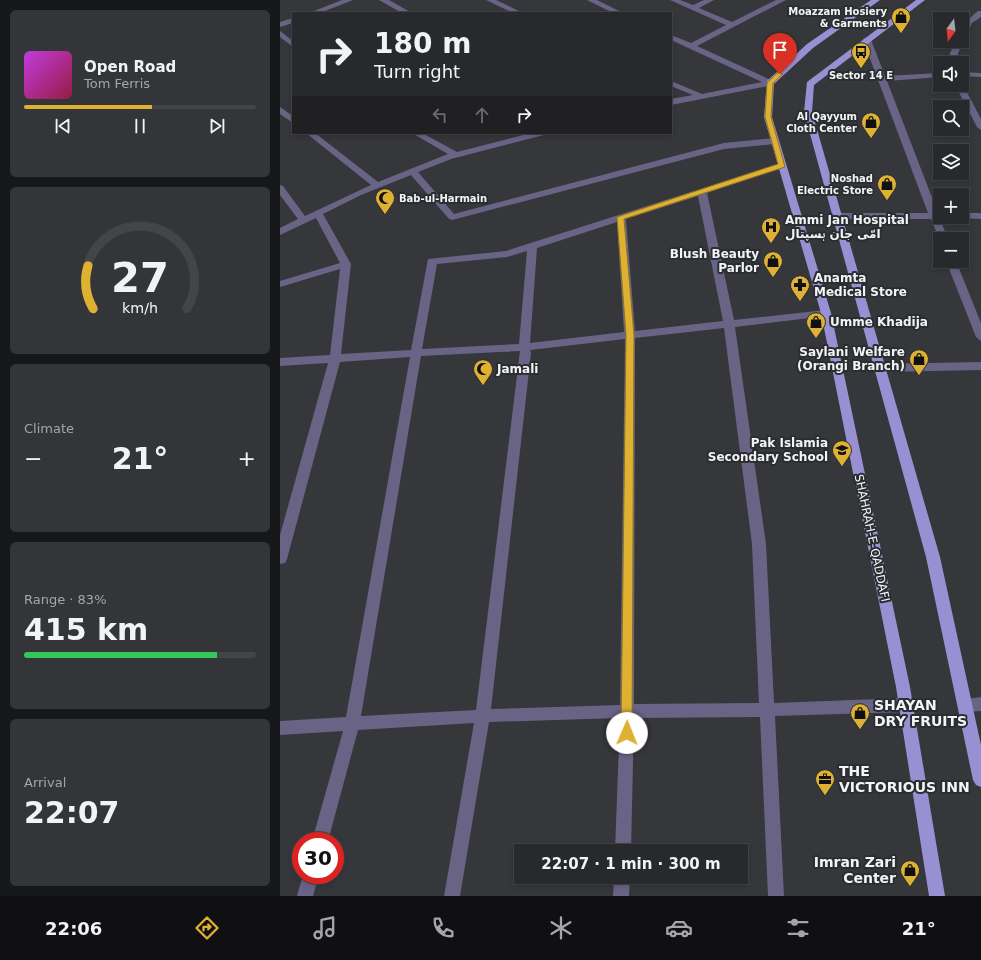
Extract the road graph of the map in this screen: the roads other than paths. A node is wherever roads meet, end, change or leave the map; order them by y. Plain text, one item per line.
1 (349, 0) edge
2 (383, 0) edge
3 (490, 0) edge
4 (591, 0) edge
5 (674, 0) edge
6 (710, 0) edge
7 (782, 0) edge
8 (876, 0) edge
9 (921, 0) edge
10 (693, 8) junction
11 (316, 12) edge
12 (406, 12) edge
13 (517, 12) edge
14 (617, 12) edge
15 (981, 13) edge
16 (292, 20) edge
17 (969, 22) edge
18 (280, 25) edge
19 (732, 25) junction
20 (280, 33) edge
21 (672, 37) edge
22 (867, 40) junction
23 (292, 44) edge
24 (691, 46) junction
25 (969, 74) edge
26 (933, 75) edge
27 (981, 75) edge
28 (882, 79) junction
29 (672, 83) edge
30 (770, 83) junction
31 (963, 92) edge
32 (699, 95) junction
33 (672, 102) edge
34 (280, 110) edge
35 (292, 119) edge
36 (981, 127) edge
37 (311, 134) edge
38 (418, 134) edge
39 (527, 135) edge
40 (775, 141) junction
41 (456, 155) junction
42 (782, 166) junction
43 (412, 171) junction
44 (377, 185) junction
45 (280, 188) edge
46 (702, 191) junction
47 (933, 206) edge
48 (318, 213) junction
49 (837, 216) junction
50 (933, 216) edge
51 (969, 216) edge
52 (981, 216) edge
53 (620, 217) junction
54 (303, 220) junction
55 (280, 232) edge
56 (532, 246) junction
57 (346, 264) junction
58 (954, 268) edge
59 (280, 284) edge
60 (826, 313) junction
61 (729, 324) junction
62 (630, 335) junction
63 (981, 337) edge
64 (524, 348) junction
65 (415, 353) junction
66 (335, 358) junction
67 (280, 362) edge
68 (981, 366) edge
69 (881, 368) junction
70 (280, 559) edge
71 (981, 704) edge
72 (906, 705) junction
73 (965, 705) junction
74 (767, 710) junction
75 (627, 711) junction
76 (483, 716) junction
77 (352, 724) junction
78 (280, 728) edge
79 (981, 780) edge
80 (322, 832) edge
81 (623, 844) edge
82 (308, 884) edge
83 (622, 884) edge
84 (305, 896) edge
85 (452, 896) edge
86 (621, 896) edge
87 (776, 896) edge
88 (936, 896) edge

1 - 11 street
2 - 12 street
3 - 13 street
4 - 14 street
5 - 10 street
6 - 10 street
7 - 19 street
8 - 30 main road
9 - 22 main road
10 - 19 street
15 - 17 street
16 - 18 street
19 - 24 street
20 - 23 street
21 - 24 street
22 - 28 street
22 - 49 main road
24 - 30 street
25 - 27 street
26 - 28 street
28 - 47 street
29 - 32 street
30 - 32 street
30 - 40 main road, SHAHRAH-E-QADDAFI
31 - 36 street
32 - 33 street
34 - 35 street
37 - 44 street
38 - 41 street
39 - 41 street
40 - 42 main road, SHAHRAH-E-QADDAFI
40 - 43 street
41 - 43 street
42 - 46 street
42 - 60 main road, SHAHRAH-E-QADDAFI
43 - 44 street
44 - 48 street
45 - 54 street
46 - 53 street
46 - 61 street
48 - 54 street
48 - 57 street
49 - 50 street
49 - 69 main road
51 - 52 street
53 - 56 street
53 - 62 street
54 - 55 street
56 - 64 street
56 - 65 street
57 - 59 street
57 - 66 street
58 - 63 street
60 - 61 street
60 - 72 main road, SHAHRAH-E-QADDAFI
61 - 62 street
61 - 74 street
62 - 64 street
62 - 75 street
64 - 65 street
64 - 76 street
65 - 66 street
65 - 77 street
66 - 67 street
66 - 70 street
68 - 69 street
69 - 73 main road
71 - 73 street
72 - 74 street
72 - 88 main road, SHAHRAH-E-QADDAFI
73 - 79 main road
74 - 75 street
74 - 87 street
75 - 76 street
75 - 81 street
76 - 77 street
76 - 85 street
77 - 78 street
77 - 80 street
82 - 84 street
83 - 86 street

